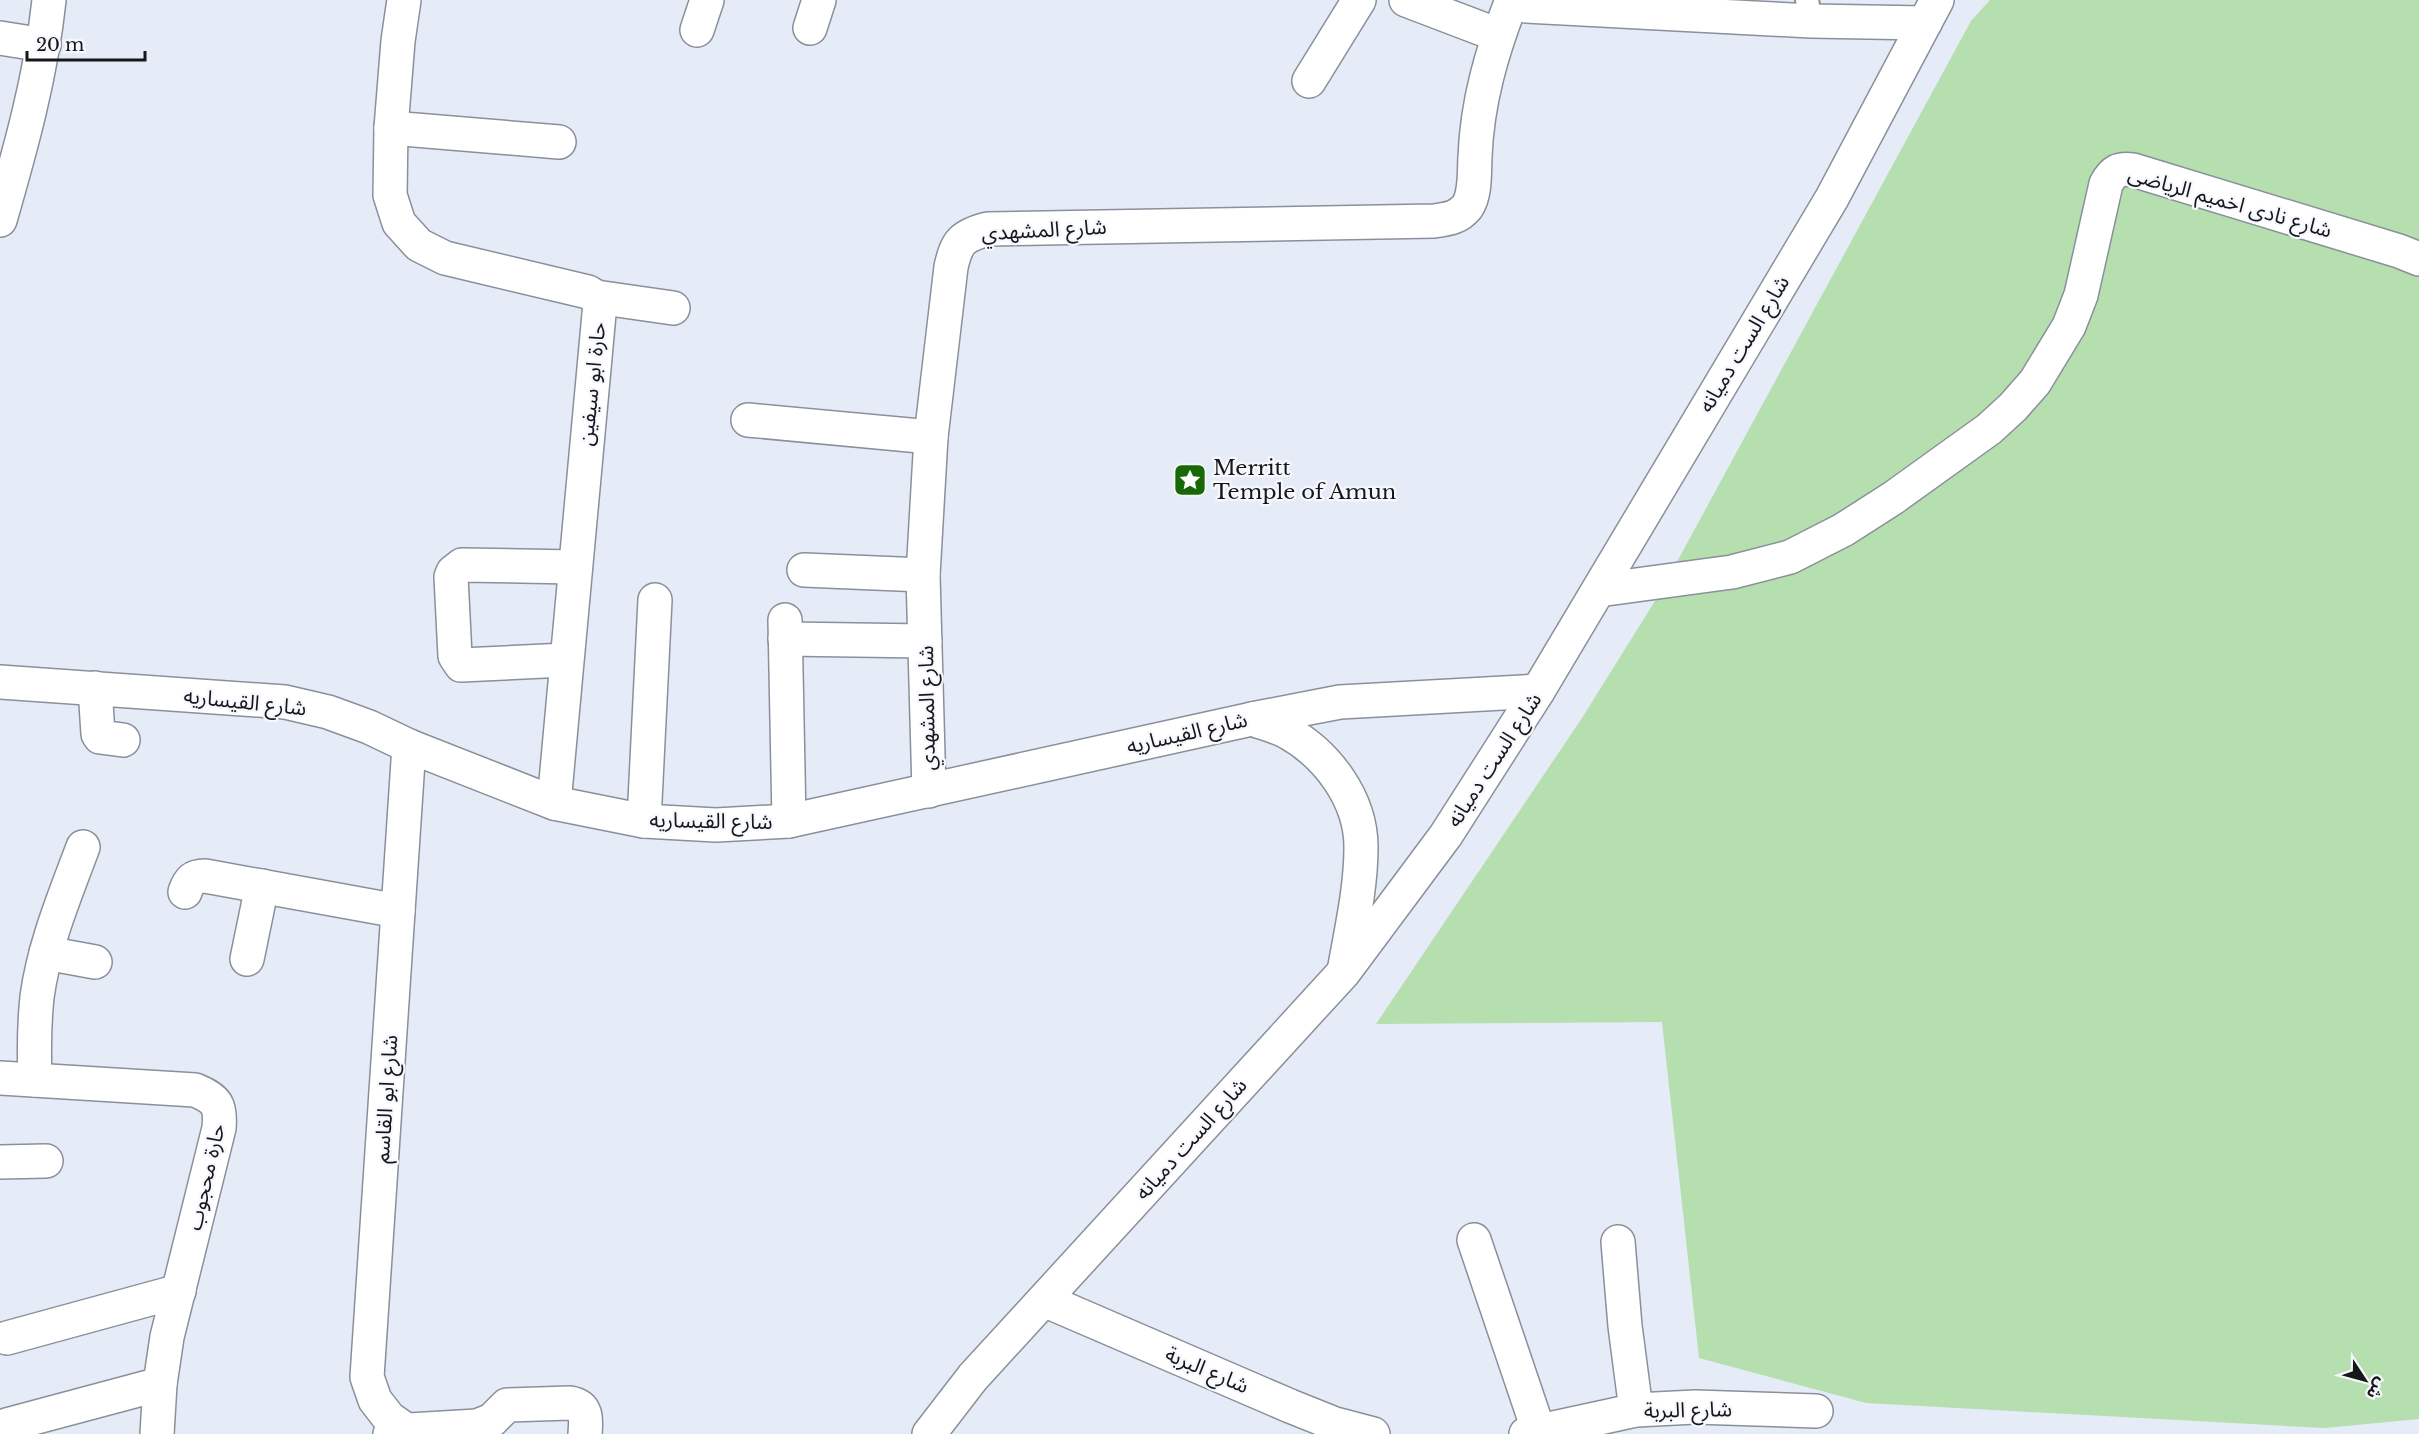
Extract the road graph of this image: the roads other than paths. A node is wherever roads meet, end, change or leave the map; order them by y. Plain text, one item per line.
1 (50, 0) edge
2 (404, 0) edge
3 (1359, 0) edge
4 (1406, 0) edge
5 (1513, 0) edge
6 (1809, 11) edge
7 (1931, 11) edge
8 (1498, 35) junction
9 (0, 38) edge
10 (44, 45) junction
11 (1309, 81) dead end
12 (391, 129) junction
13 (559, 142) dead end
14 (0, 220) edge
15 (2419, 259) edge
16 (596, 297) junction
17 (673, 308) dead end
18 (748, 420) dead end
19 (931, 437) junction
20 (574, 567) junction
21 (804, 570) dead end
22 (923, 575) junction
23 (1599, 590) junction
24 (655, 600) dead end
25 (925, 642) junction
26 (566, 660) junction
27 (0, 682) edge
28 (95, 688) junction
29 (1538, 692) junction
30 (1252, 719) junction
31 (123, 740) dead end
32 (409, 746) junction
33 (929, 791) junction
34 (554, 803) junction
35 (644, 821) junction
36 (789, 821) junction
37 (83, 847) dead end
38 (262, 886) junction
39 (185, 892) dead end
40 (398, 911) junction
41 (46, 953) junction
42 (247, 959) dead end
43 (95, 962) dead end
44 (1344, 972) junction
45 (0, 1078) edge
46 (34, 1080) junction
47 (46, 1161) dead end
48 (0, 1162) edge
49 (1474, 1240) dead end
50 (1618, 1242) dead end
51 (179, 1291) junction
52 (1044, 1300) junction
53 (7, 1338) dead end
54 (160, 1384) junction
55 (1636, 1410) junction
56 (1816, 1411) dead end
57 (7, 1425) dead end
58 (1542, 1432) edge
59 (404, 1433) edge
60 (157, 1434) edge
61 (585, 1434) edge
62 (929, 1434) edge
63 (1373, 1434) edge

1 - 10 street
2 - 12 street, حارة ابو سيفين
3 - 11 street
4 - 8 street
5 - 6 street
5 - 8 street, شارع المشهدي
6 - 7 street
7 - 23 street, شارع الست دميانه
8 - 19 street, شارع المشهدي
9 - 10 street
10 - 14 street
12 - 13 street
12 - 16 street, حارة ابو سيفين
15 - 23 street, شارع نادى اخميم الرياضى
16 - 17 street
16 - 20 street, حارة ابو سيفين
18 - 19 street
19 - 22 street, شارع المشهدي
20 - 26 street, حارة ابو سيفين
20 - 26 street
21 - 22 street
22 - 25 street, شارع المشهدي
23 - 29 street, شارع الست دميانه
24 - 35 street
25 - 33 street, شارع المشهدي
25 - 36 street
26 - 34 street, حارة ابو سيفين
27 - 28 street, شارع القيساريه
28 - 31 street
28 - 32 street, شارع القيساريه
29 - 30 street, شارع القيساريه
29 - 44 street, شارع الست دميانه
30 - 33 street, شارع القيساريه
30 - 44 street
32 - 34 street, شارع القيساريه
32 - 40 street, شارع ابو القاسم
33 - 36 street, شارع القيساريه
34 - 35 street, شارع القيساريه
35 - 36 street, شارع القيساريه
37 - 41 street
38 - 39 street
38 - 40 street
38 - 42 street
40 - 59 street, شارع ابو القاسم
41 - 43 street
41 - 46 street
44 - 52 street, شارع الست دميانه
45 - 46 street, حارة محجوب
46 - 51 street, حارة محجوب
47 - 48 street
49 - 58 street
50 - 55 street
51 - 53 street
51 - 54 street, حارة محجوب
52 - 62 street, شارع الست دميانه
52 - 63 street, شارع البربة
54 - 57 street
54 - 60 street, حارة محجوب
55 - 56 street, شارع البربة
55 - 58 street, شارع البربة
59 - 61 street

